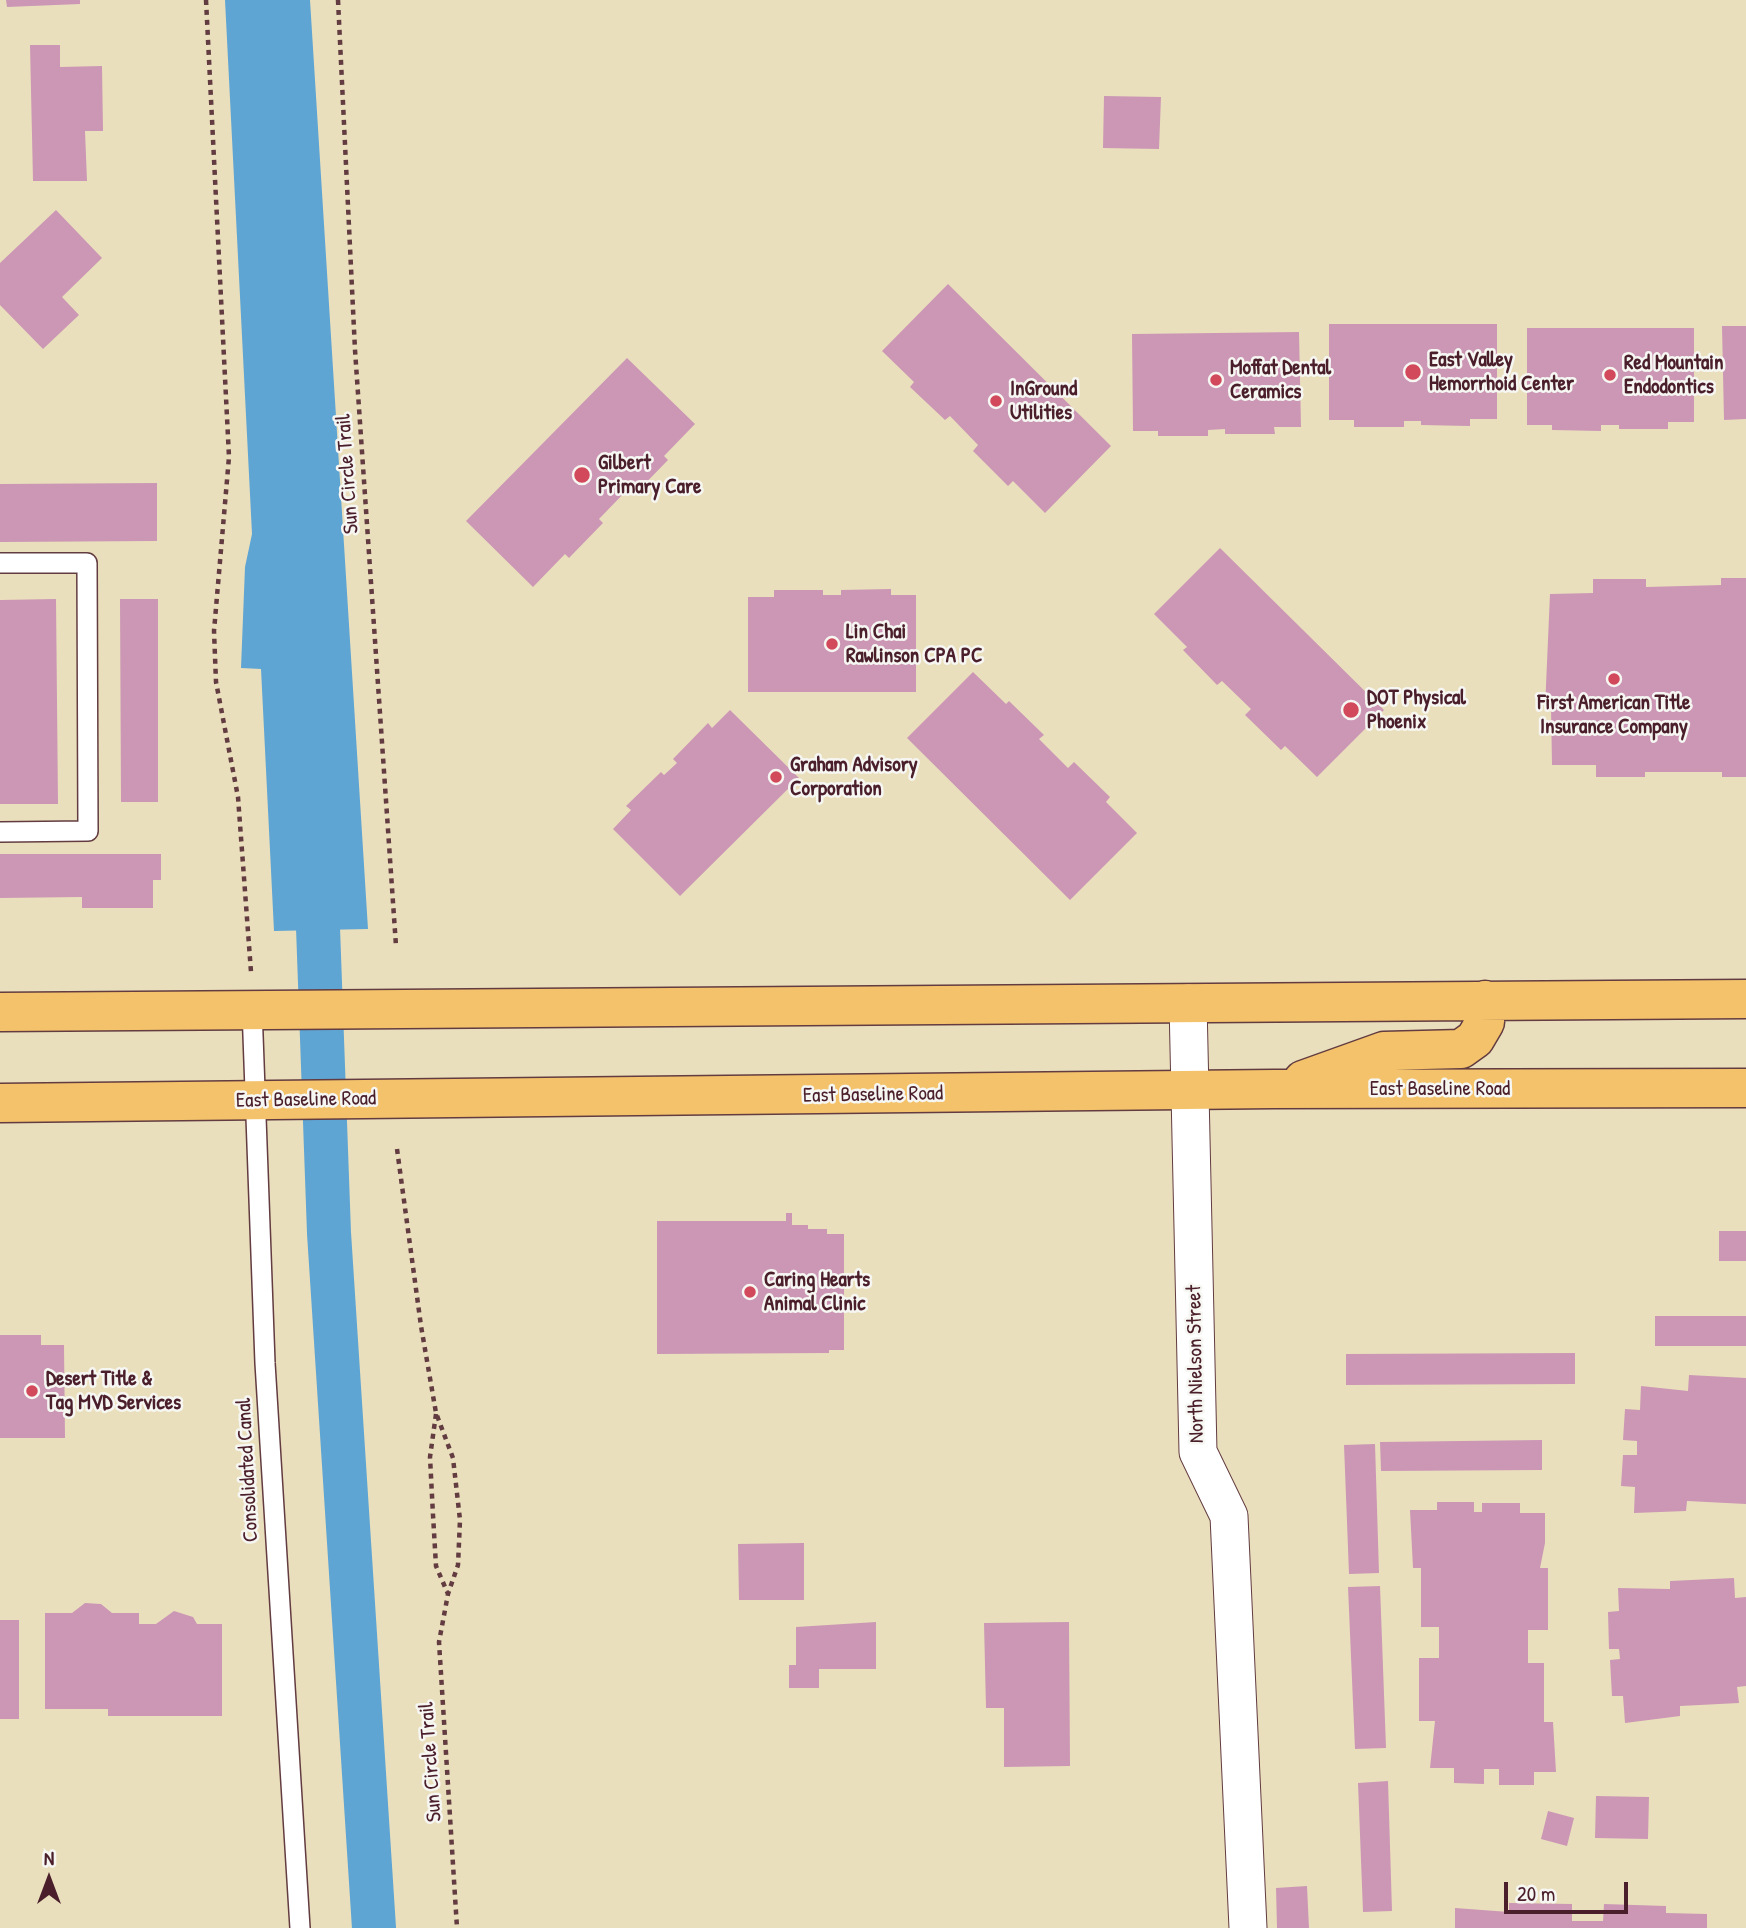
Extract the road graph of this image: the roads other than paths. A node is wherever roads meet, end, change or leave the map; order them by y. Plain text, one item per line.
1 (0, 563) edge
2 (0, 832) edge
3 (1746, 999) edge
4 (1485, 1000) junction
5 (1188, 1003) junction
6 (252, 1008) junction
7 (0, 1012) edge
8 (1746, 1088) edge
9 (1274, 1089) junction
10 (1189, 1091) junction
11 (255, 1101) junction
12 (0, 1103) edge
13 (300, 1928) edge
14 (1248, 1928) edge

1 - 2 lane
3 - 4 main road
4 - 5 main road
4 - 9 main road
5 - 6 main road
5 - 10 street, North Nielson Street
6 - 7 main road
6 - 11 lane, Consolidated Canal
8 - 9 main road, East Baseline Road
9 - 10 main road, East Baseline Road
10 - 11 main road, East Baseline Road
10 - 14 street, North Nielson Street
11 - 12 main road, East Baseline Road
11 - 13 lane, Consolidated Canal

